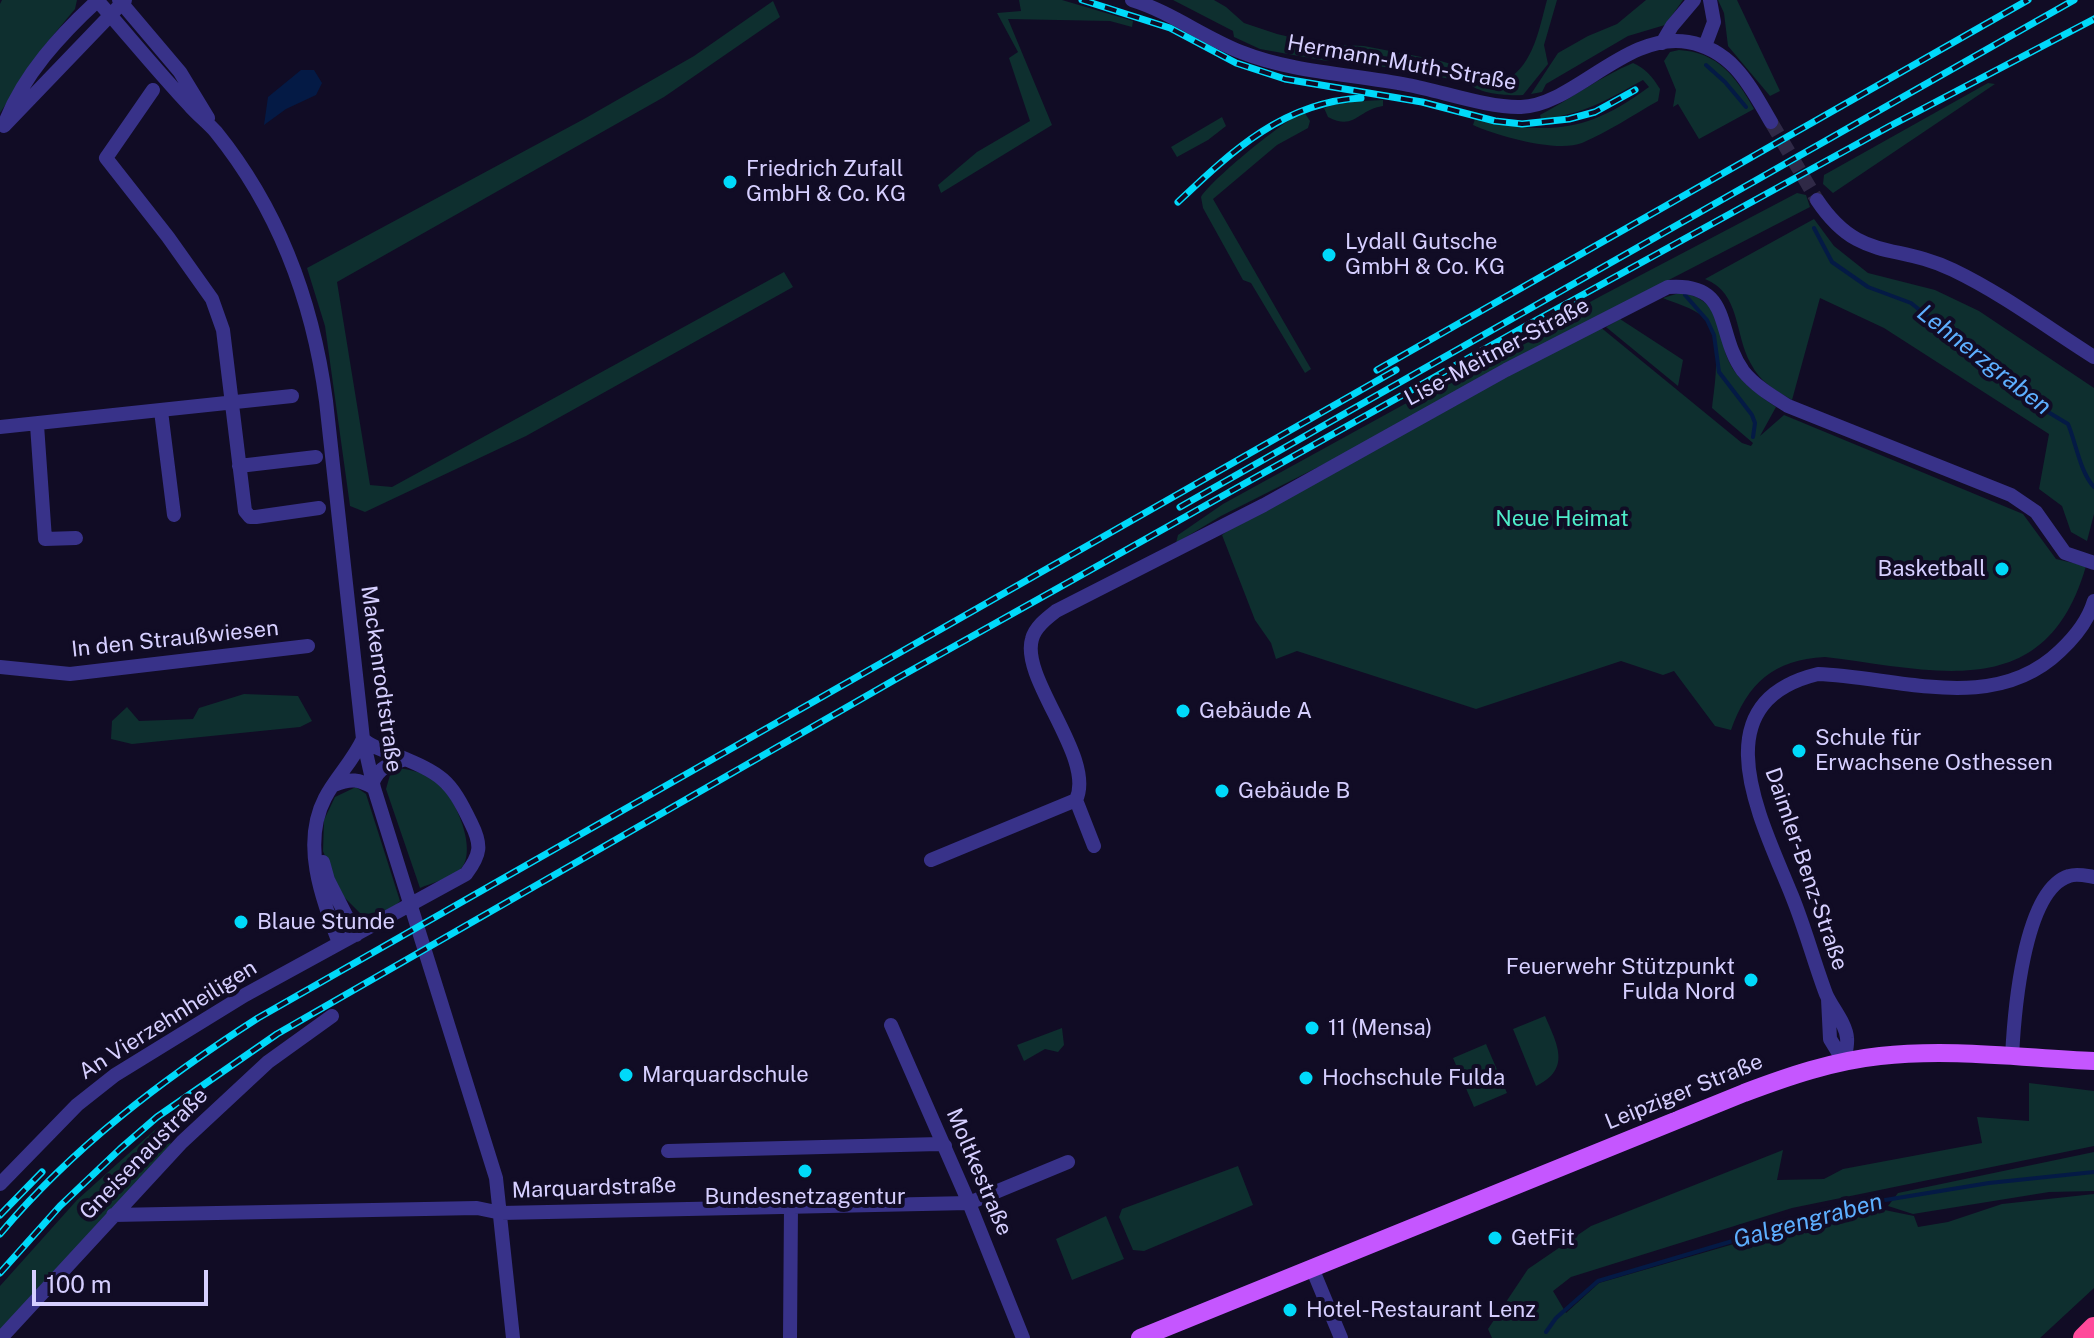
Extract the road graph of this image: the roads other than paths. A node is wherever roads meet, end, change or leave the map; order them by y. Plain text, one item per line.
1 (98, 0) edge
2 (1132, 0) edge
3 (1694, 0) edge
4 (1710, 0) edge
5 (122, 1) edge
6 (110, 15) junction
7 (1662, 43) junction
8 (1705, 46) junction
9 (153, 90) dead end
10 (1771, 122) tunnel mouth
11 (2, 129) edge
12 (214, 129) junction
13 (1820, 204) tunnel mouth
14 (2094, 357) edge
15 (292, 396) dead end
16 (231, 403) junction
17 (161, 411) junction
18 (37, 425) junction
19 (0, 427) edge
20 (316, 457) dead end
21 (239, 466) junction
22 (319, 508) dead end
23 (174, 515) dead end
24 (76, 538) dead end
25 (2094, 563) edge
26 (2094, 601) edge
27 (308, 646) dead end
28 (0, 667) edge
29 (363, 739) junction
30 (406, 759) junction
31 (333, 785) junction
32 (374, 785) junction
33 (1077, 798) junction
34 (315, 839) junction
35 (1094, 846) dead end
36 (931, 860) dead end
37 (2094, 877) edge
38 (356, 935) junction
39 (339, 943) junction
40 (332, 1016) dead end
41 (891, 1025) dead end
42 (2012, 1057) junction
43 (2094, 1061) edge
44 (1844, 1062) junction
45 (945, 1146) junction
46 (668, 1151) dead end
47 (1068, 1162) dead end
48 (0, 1184) edge
49 (969, 1203) junction
50 (791, 1205) junction
51 (501, 1213) junction
52 (113, 1215) junction
53 (1312, 1268) junction
54 (2094, 1328) edge
55 (2094, 1334) edge
56 (1, 1338) edge
57 (513, 1338) edge
58 (790, 1338) edge
59 (1023, 1338) edge
60 (1140, 1338) edge
61 (1341, 1338) edge
62 (2087, 1338) edge

1 - 6 street, Mackenrodtstraße
1 - 11 street
2 - 7 street, Hermann-Muth-Straße
3 - 7 street
4 - 8 street
5 - 6 street
5 - 12 street, Mackenrodtstraße
6 - 11 street
6 - 12 street, Mackenrodtstraße
7 - 8 street, Hermann-Muth-Straße
8 - 10 street
9 - 16 street
12 - 29 street, Mackenrodtstraße
13 - 14 street
15 - 16 street
16 - 17 street
16 - 21 street
17 - 18 street
17 - 23 street
18 - 19 street
18 - 24 street
20 - 21 street
21 - 22 street
25 - 33 street, Lise-Meitner-Straße
26 - 44 street, Daimler-Benz-Straße
27 - 28 street, In den Straußwiesen
29 - 30 street, An Vierzehnheiligen
29 - 31 street
29 - 32 street, Mackenrodtstraße
30 - 32 street
30 - 38 street, An Vierzehnheiligen
31 - 32 street
31 - 34 street
32 - 51 street, Mackenrodtstraße
33 - 35 street
33 - 36 street
34 - 38 street
34 - 39 street
37 - 42 street
38 - 39 street, An Vierzehnheiligen
39 - 48 street, An Vierzehnheiligen
40 - 52 street, Gneisenaustraße
41 - 45 street, Moltkestraße
42 - 43 main road, Leipziger Straße
42 - 44 main road, Leipziger Straße
44 - 53 main road, Leipziger Straße
45 - 46 street
45 - 49 street, Moltkestraße
47 - 49 street, Marquardstraße
49 - 50 street, Marquardstraße
49 - 59 street, Moltkestraße
50 - 51 street, Marquardstraße
50 - 58 street
51 - 52 street, Marquardstraße
51 - 57 street, Mackenrodtstraße
52 - 56 street, Gneisenaustraße
53 - 60 main road, Leipziger Straße
53 - 61 street
54 - 62 highway
55 - 62 highway

